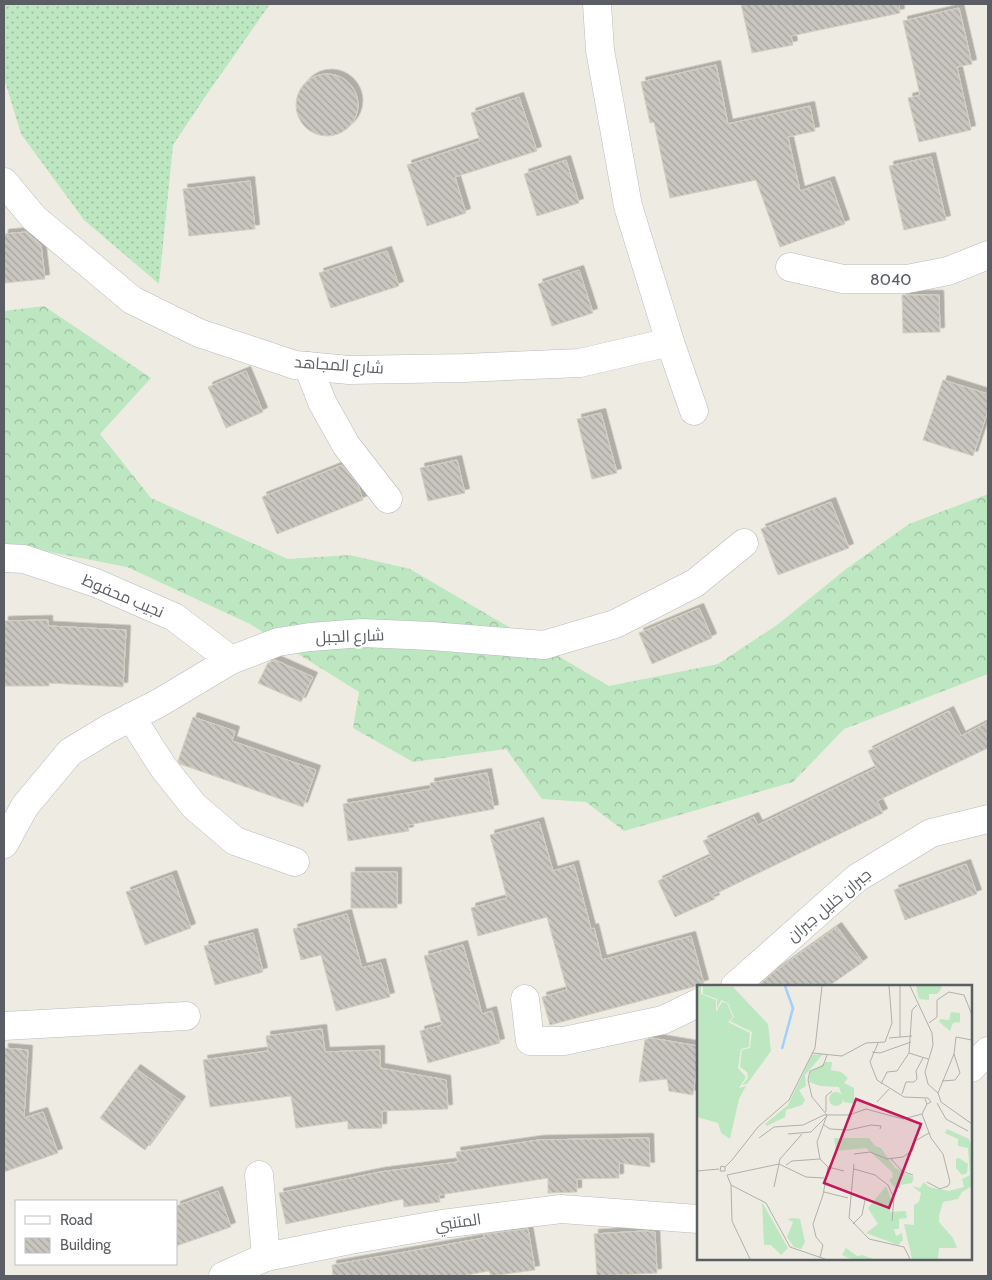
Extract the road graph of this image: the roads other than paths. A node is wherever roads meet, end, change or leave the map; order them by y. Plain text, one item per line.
1 (597, 4) edge
2 (4, 182) edge
3 (988, 255) edge
4 (790, 267) dead end
5 (670, 342) junction
6 (308, 366) junction
7 (694, 411) dead end
8 (388, 499) dead end
9 (744, 543) dead end
10 (4, 558) edge
11 (231, 660) junction
12 (132, 717) junction
13 (988, 819) edge
14 (4, 844) edge
15 (295, 862) dead end
16 (736, 985) edge
17 (525, 999) dead end
18 (697, 1003) edge
19 (186, 1016) dead end
20 (4, 1026) edge
21 (988, 1051) edge
22 (972, 1067) edge
23 (259, 1175) dead end
24 (697, 1219) edge
25 (266, 1257) junction
26 (223, 1276) edge

1 - 5 street
2 - 6 street, شارع المجاهد
3 - 4 street, 8040
5 - 6 street, شارع المجاهد
5 - 7 street
6 - 8 street
9 - 11 street, شارع الجبل
10 - 11 street, نجيب محفوظ
11 - 12 street, شارع الجبل
12 - 14 street, شارع الجبل
12 - 15 street
13 - 16 street, جبران خليل جبران
17 - 18 street
19 - 20 street
21 - 22 street
23 - 25 street
24 - 25 street, المتنبي
25 - 26 street, المتنبي

